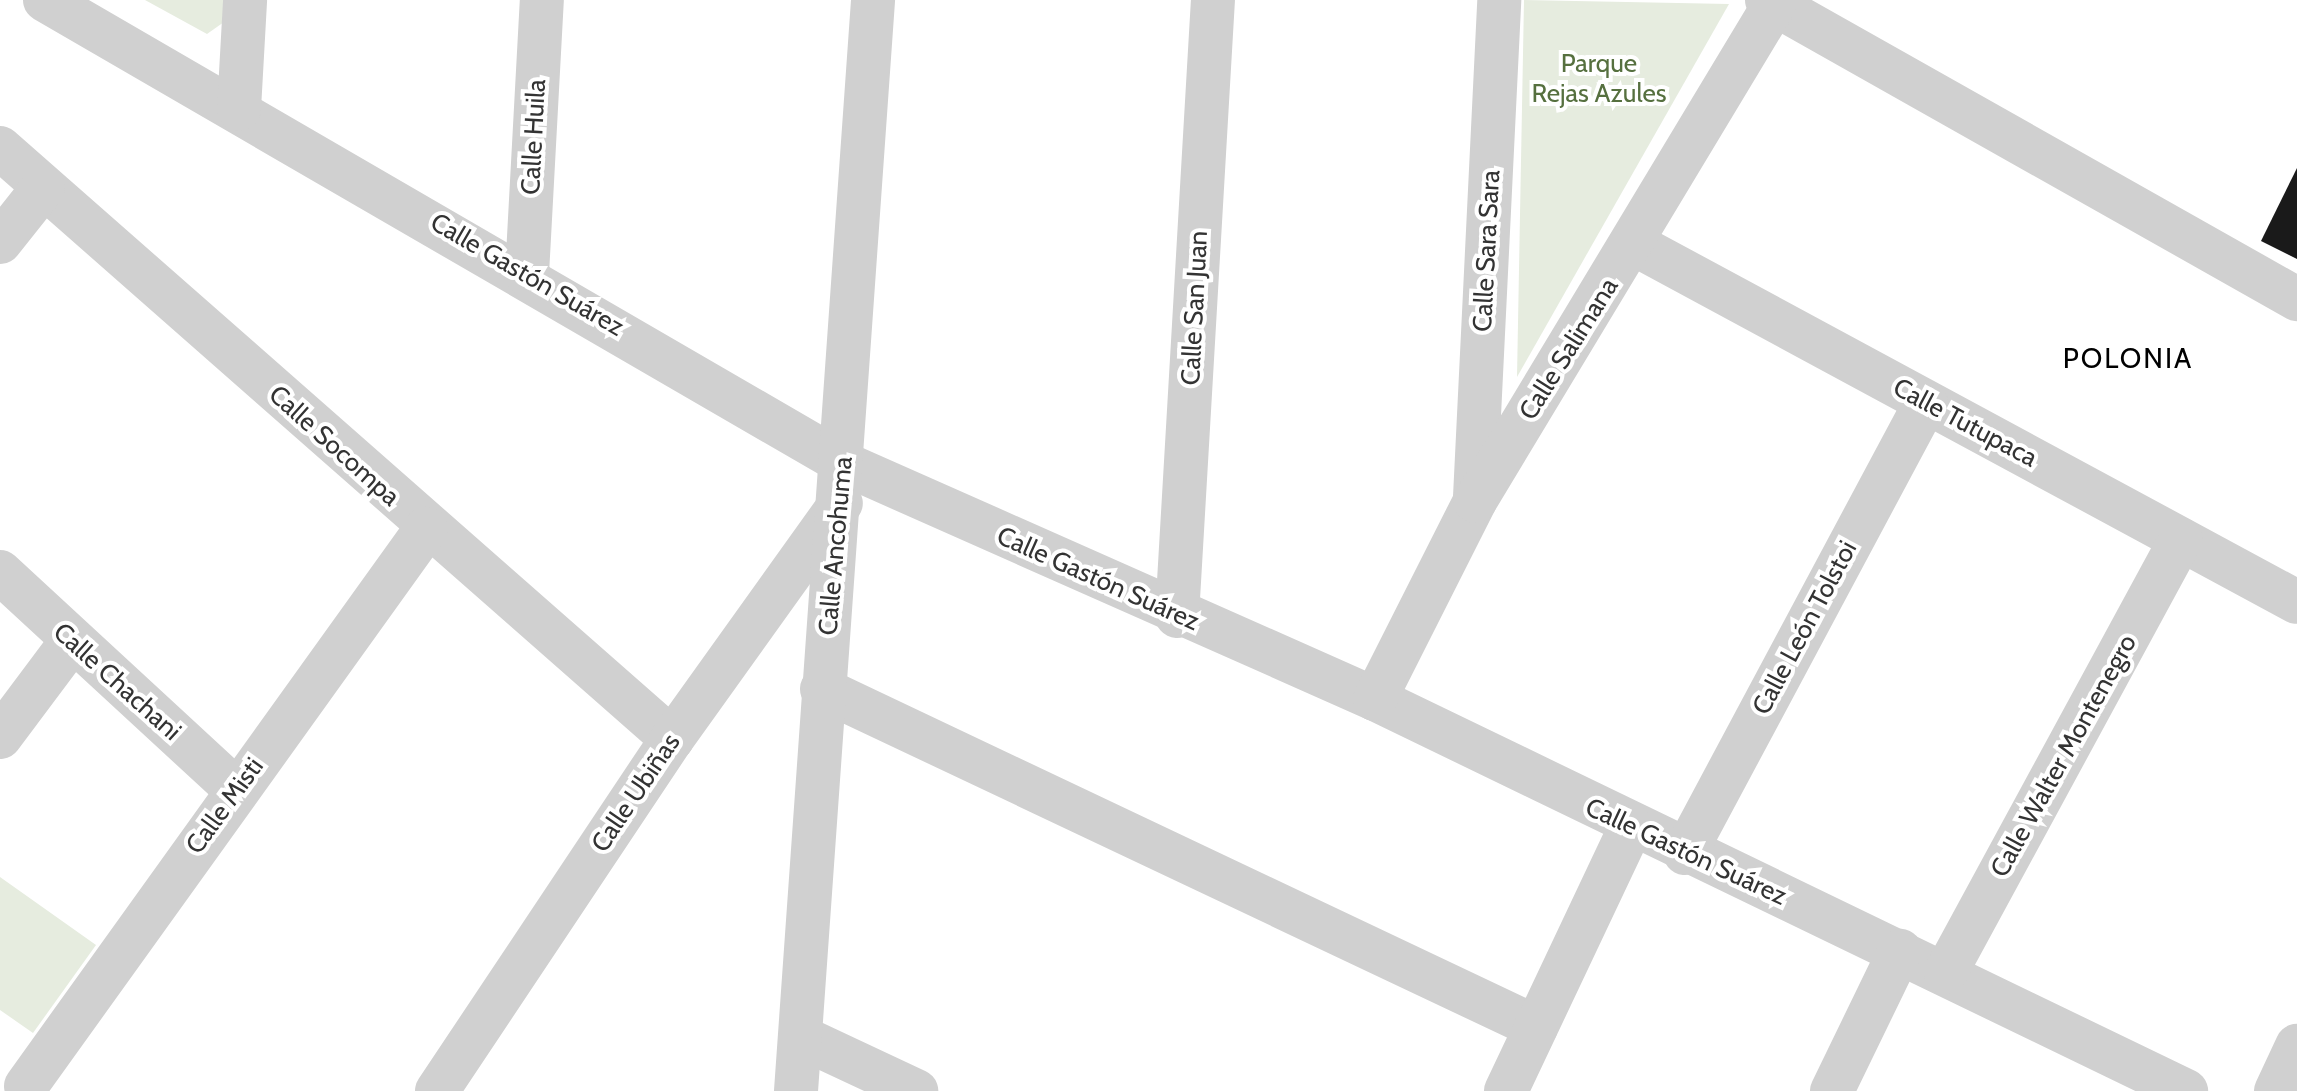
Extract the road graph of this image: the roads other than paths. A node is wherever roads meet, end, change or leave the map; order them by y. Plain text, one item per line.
1 (45, 0) edge
2 (245, 0) edge
3 (542, 0) edge
4 (873, 0) edge
5 (1213, 0) edge
6 (1499, 0) edge
7 (1770, 2) edge
8 (239, 109) junction
9 (0, 148) edge
10 (43, 188) junction
11 (0, 242) edge
12 (1634, 244) junction
13 (527, 274) junction
14 (2297, 299) edge
15 (1926, 402) junction
16 (844, 482) junction
17 (1475, 501) junction
18 (426, 529) junction
19 (2181, 540) junction
20 (0, 572) edge
21 (2297, 602) edge
22 (1177, 616) junction
23 (71, 642) junction
24 (822, 689) junction
25 (1375, 699) junction
26 (0, 737) edge
27 (672, 739) junction
28 (236, 790) junction
29 (1631, 827) junction
30 (1685, 853) junction
31 (1900, 951) junction
32 (1946, 972) junction
33 (1536, 1027) junction
34 (475, 1037) junction
35 (805, 1039) junction
36 (2297, 1046) edge
37 (20, 1081) edge
38 (437, 1091) edge
39 (464, 1091) edge
40 (796, 1091) edge
41 (916, 1091) edge
42 (1506, 1091) edge
43 (1832, 1091) edge
44 (2186, 1091) edge
45 (2276, 1091) edge

1 - 8 street, Calle Gastón Suárez
2 - 8 street
3 - 13 street, Calle Huila
4 - 16 street, Calle Ancohuma
5 - 22 street, Calle San Juan
6 - 17 street, Calle Sara Sara
7 - 12 street, Calle Salimana
7 - 14 street
8 - 13 street, Calle Gastón Suárez
9 - 10 street, Calle Socompa
10 - 11 street
10 - 18 street, Calle Socompa
12 - 15 street, Calle Tutupaca
12 - 17 street, Calle Salimana
13 - 16 street, Calle Gastón Suárez
15 - 19 street, Calle Tutupaca
15 - 30 street, Calle León Tolstoi
16 - 22 street, Calle Gastón Suárez
16 - 24 street, Calle Ancohuma
16 - 27 street, Calle Ubiñas
17 - 25 street, Calle Salimana
18 - 27 street, Calle Socompa
18 - 28 street, Calle Misti
19 - 21 street, Calle Tutupaca
19 - 32 street, Calle Walter Montenegro
20 - 23 street, Calle Chachani
22 - 25 street, Calle Gastón Suárez
23 - 26 street
23 - 28 street, Calle Chachani
24 - 33 street
24 - 35 street, Calle Ancohuma
25 - 29 street, Calle Gastón Suárez
27 - 34 street, Calle Ubiñas
28 - 37 street, Calle Misti
29 - 30 street, Calle Gastón Suárez
29 - 33 street
30 - 31 street, Calle Gastón Suárez
31 - 32 street, Calle Gastón Suárez
31 - 43 street
32 - 44 street, Calle Gastón Suárez
33 - 42 street
34 - 38 street, Calle Ubiñas
34 - 39 street
35 - 40 street, Calle Ancohuma
35 - 41 street
36 - 45 street

